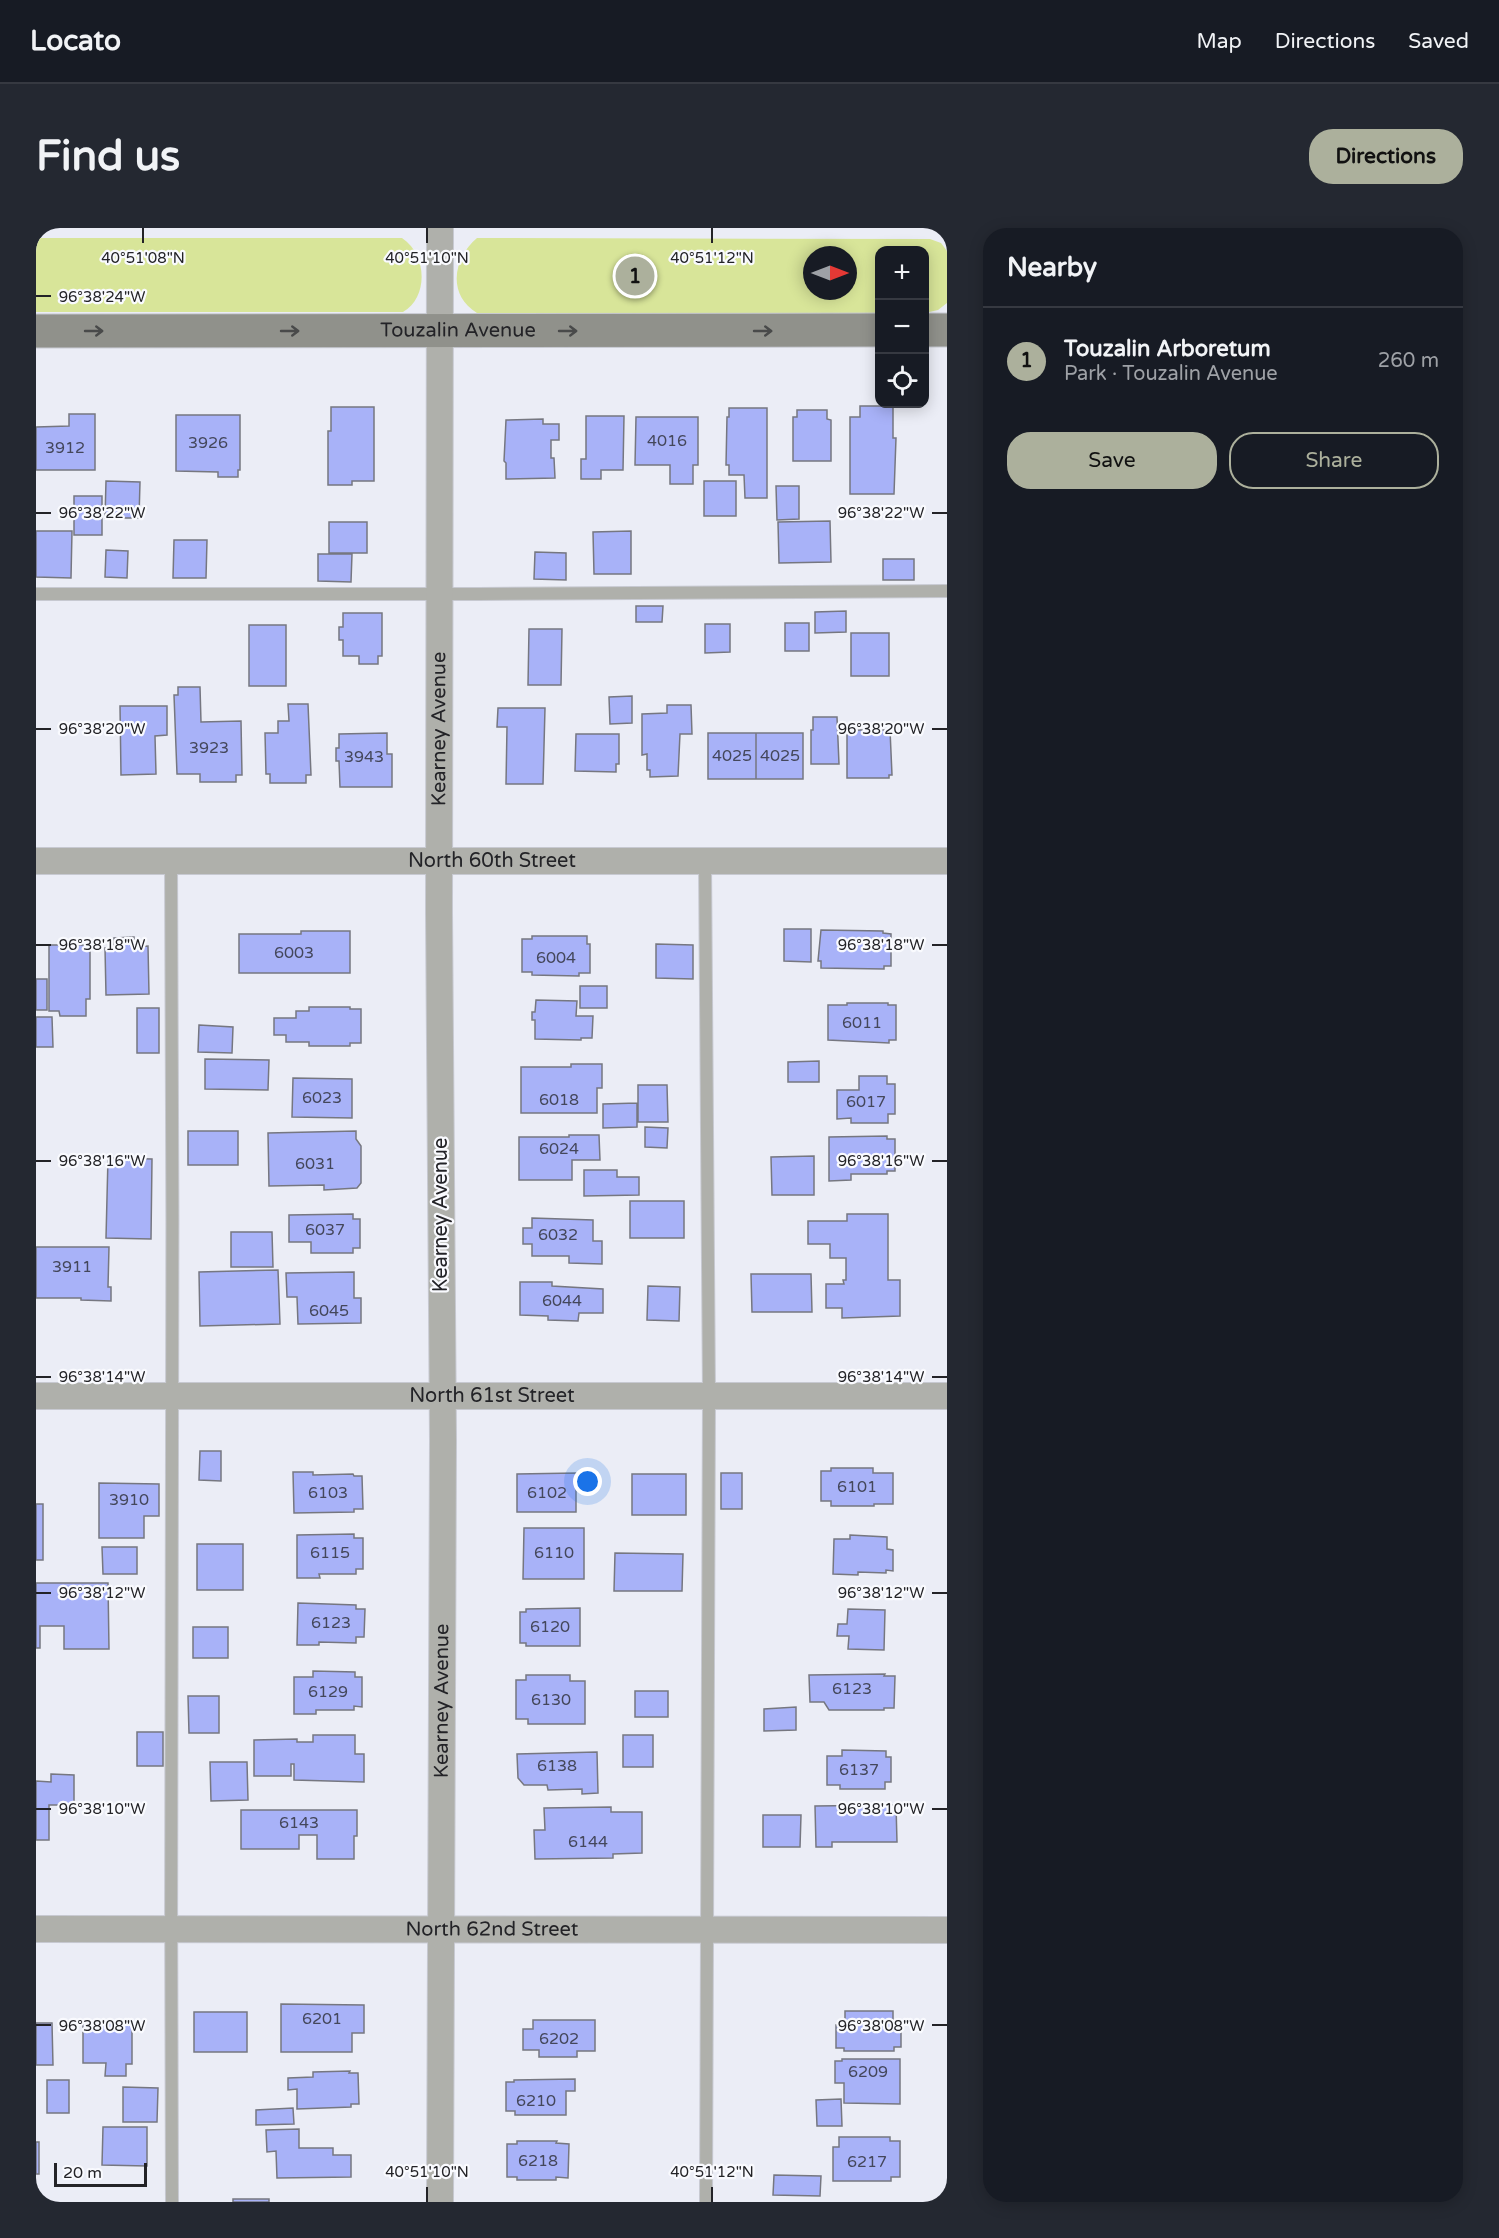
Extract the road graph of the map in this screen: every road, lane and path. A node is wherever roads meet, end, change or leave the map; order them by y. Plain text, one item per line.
1 (440, 228) edge
2 (875, 330) edge
3 (929, 330) edge
4 (947, 330) edge
5 (36, 331) edge
6 (440, 332) junction
7 (947, 591) edge
8 (36, 594) edge
9 (440, 594) junction
10 (36, 861) edge
11 (171, 861) junction
12 (439, 861) junction
13 (947, 861) edge
14 (705, 862) junction
15 (173, 1395) junction
16 (36, 1396) edge
17 (443, 1396) junction
18 (709, 1396) junction
19 (947, 1396) edge
20 (36, 1929) edge
21 (170, 1929) junction
22 (441, 1930) junction
23 (708, 1930) junction
24 (947, 1930) edge
25 (172, 2202) edge
26 (440, 2202) edge
27 (706, 2202) edge

1 - 6 street, Kearney Avenue
6 -> 2 main road, Touzalin Avenue
3 - 4 main road
5 -> 6 main road, Touzalin Avenue
6 - 9 street, Kearney Avenue
7 - 9 lane
8 - 9 lane
9 - 12 street, Kearney Avenue
10 - 11 street, North 60th Street
11 - 12 street, North 60th Street
11 - 15 lane
12 - 14 street, North 60th Street
12 - 17 street, Kearney Avenue
13 - 14 street, North 60th Street
14 - 18 lane
15 - 16 street, North 61st Street
15 - 17 street, North 61st Street
15 - 21 lane
17 - 18 street, North 61st Street
17 - 22 street, Kearney Avenue
18 - 19 street, North 61st Street
18 - 23 lane
20 - 21 street, North 62nd Street
21 - 22 street, North 62nd Street
21 - 25 lane
22 - 23 street, North 62nd Street
22 - 26 street, Kearney Avenue
23 - 24 street, North 62nd Street
23 - 27 lane

